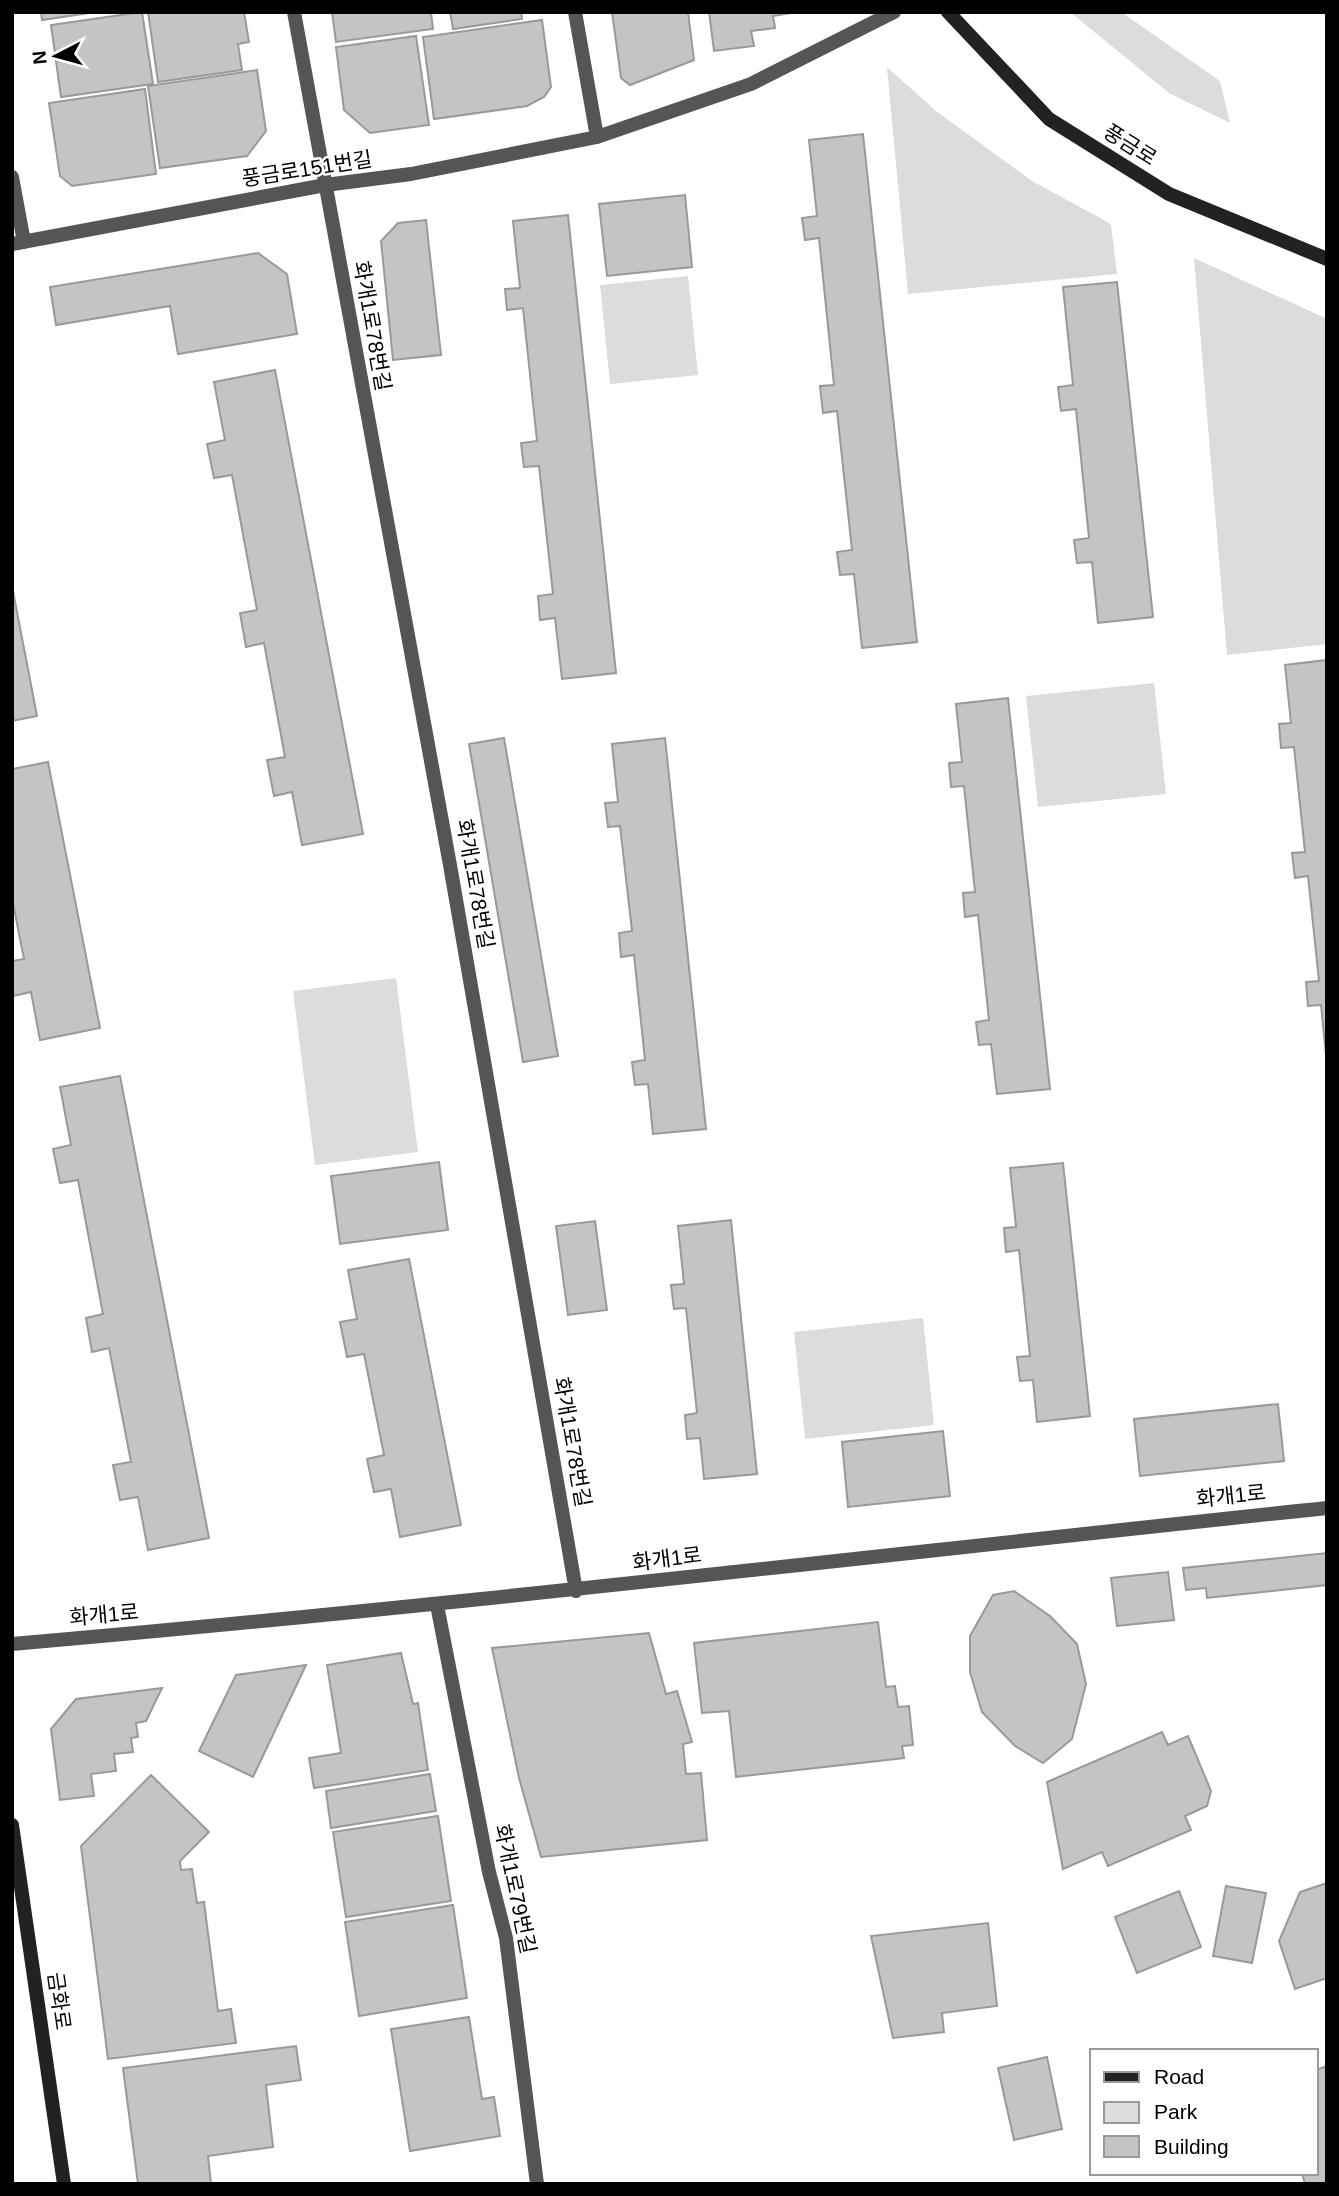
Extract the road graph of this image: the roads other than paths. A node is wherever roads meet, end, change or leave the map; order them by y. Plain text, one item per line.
1 (294, 12) edge
2 (575, 12) edge
3 (894, 12) edge
4 (948, 12) edge
5 (597, 136) junction
6 (12, 177) edge
7 (325, 186) junction
8 (18, 243) edge
9 (1327, 259) edge
10 (1327, 1508) edge
11 (576, 1591) junction
12 (437, 1605) junction
13 (12, 1644) edge
14 (12, 1825) edge
15 (64, 2184) edge
16 (537, 2184) edge

1 - 7 street, 화개1로78번길
2 - 5 street
3 - 5 street, 풍금로151번길
4 - 9 street, 풍금로
5 - 7 street, 풍금로151번길
6 - 8 street, 풍금로151번길
7 - 8 street, 풍금로151번길
7 - 11 street, 화개1로78번길
10 - 11 street, 화개1로
11 - 12 street, 화개1로
12 - 13 street, 화개1로
12 - 16 street, 화개1로79번길
14 - 15 street, 금화로

